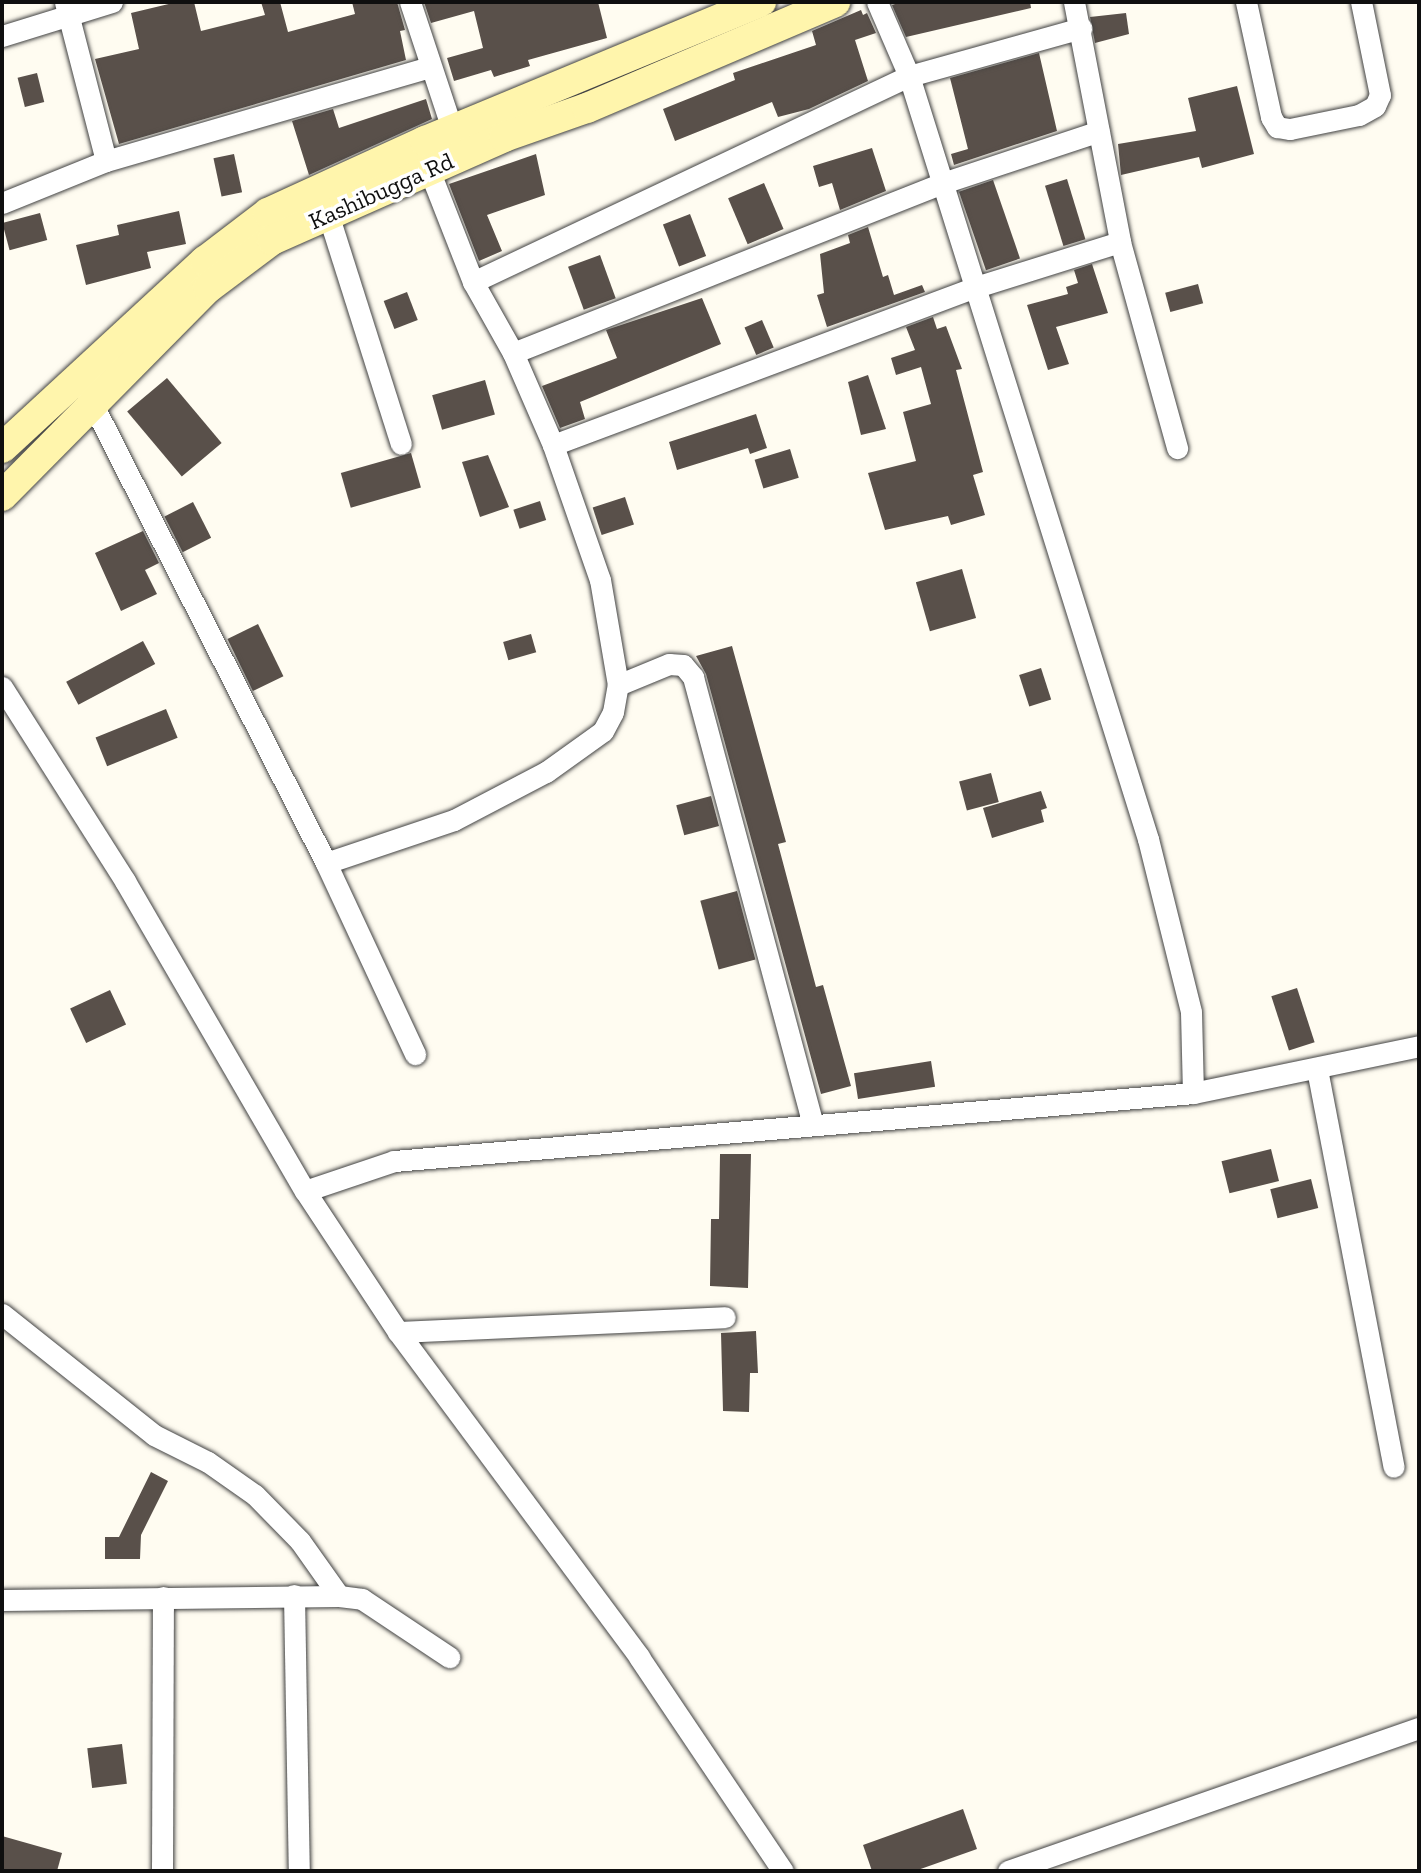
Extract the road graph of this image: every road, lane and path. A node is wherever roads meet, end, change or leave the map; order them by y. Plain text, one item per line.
1 (112, 2) edge
2 (410, 2) edge
3 (761, 2) edge
4 (835, 2) edge
5 (877, 2) edge
6 (1074, 2) edge
7 (1246, 2) edge
8 (1361, 2) edge
9 (67, 8) edge
10 (1081, 28) junction
11 (2, 36) edge
12 (429, 67) junction
13 (909, 76) junction
14 (1099, 131) junction
15 (453, 132) junction
16 (106, 161) junction
17 (429, 170) junction
18 (943, 183) junction
19 (2, 203) edge
20 (328, 214) junction
21 (1120, 242) junction
22 (473, 282) junction
23 (976, 287) junction
24 (513, 353) junction
25 (86, 392) junction
26 (401, 443) dead end
27 (554, 444) junction
28 (2, 448) edge
29 (1177, 448) dead end
30 (2, 496) edge
31 (618, 685) junction
32 (2, 687) edge
33 (326, 863) junction
34 (1418, 1050) edge
35 (415, 1054) dead end
36 (1317, 1069) junction
37 (1193, 1093) junction
38 (813, 1124) junction
39 (305, 1191) junction
40 (2, 1314) edge
41 (725, 1317) dead end
42 (398, 1332) junction
43 (1394, 1467) dead end
44 (294, 1595) junction
45 (339, 1596) junction
46 (163, 1597) junction
47 (2, 1600) edge
48 (449, 1657) dead end
49 (1419, 1728) edge
50 (162, 1871) edge
51 (299, 1871) edge
52 (783, 1871) edge
53 (1008, 1871) edge

1 - 9 street
2 - 12 street
3 - 15 main road, Kashibugga Rd
4 - 17 main road, Kashibugga Rd
5 - 13 street
6 - 10 street
7 - 8 street
9 - 11 street
9 - 16 street
10 - 13 street
10 - 14 street
12 - 15 street
12 - 16 street
13 - 18 street
13 - 22 street
14 - 18 street
14 - 21 street
15 - 25 main road, Kashibugga Rd
16 - 19 street
17 - 20 main road, Kashibugga Rd
17 - 22 street
18 - 23 street
18 - 24 street
20 - 25 main road, Kashibugga Rd
20 - 26 street
21 - 23 street
21 - 29 street
22 - 24 street
23 - 27 street
23 - 37 street
24 - 27 street
25 - 28 main road, Kashibugga Rd
25 - 30 main road, Kashibugga Rd
25 - 33 street
27 - 31 street
31 - 33 street
31 - 38 street
32 - 39 street
33 - 35 street
34 - 36 street
36 - 37 street
36 - 43 street
37 - 38 street
38 - 39 street
39 - 42 street
40 - 45 street
41 - 42 street
42 - 52 street
44 - 45 street
44 - 46 street
44 - 51 street
45 - 48 street
46 - 47 street
46 - 50 street
49 - 53 street

